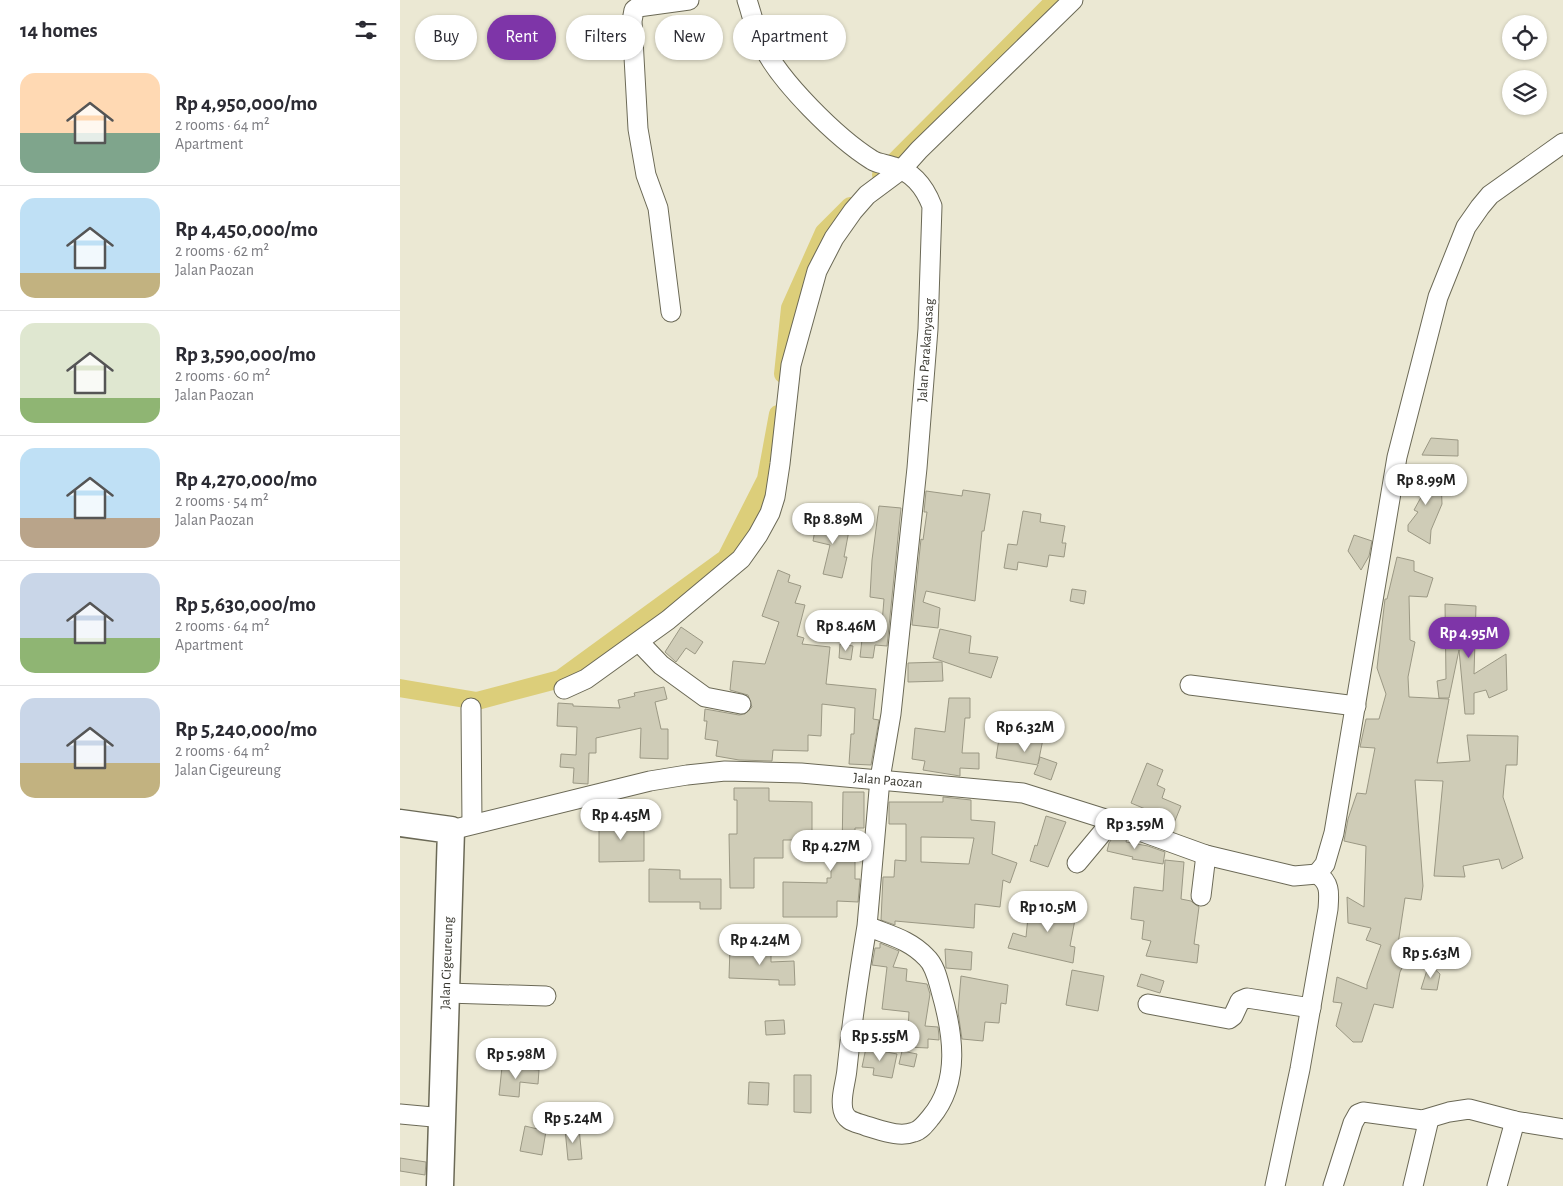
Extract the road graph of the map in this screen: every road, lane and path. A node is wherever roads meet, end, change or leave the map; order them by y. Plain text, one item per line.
1 (689, 0) edge
2 (748, 0) edge
3 (1073, 0) edge
4 (1563, 144) edge
5 (898, 168) junction
6 (671, 312) dead end
7 (639, 642) junction
8 (1190, 686) dead end
9 (564, 689) dead end
10 (741, 704) dead end
11 (1356, 706) junction
12 (471, 708) dead end
13 (880, 779) junction
14 (1112, 820) junction
15 (400, 823) edge
16 (461, 827) junction
17 (1206, 855) junction
18 (1077, 863) dead end
19 (1317, 874) junction
20 (1200, 896) dead end
21 (867, 926) junction
22 (446, 993) junction
23 (546, 996) dead end
24 (1148, 1004) dead end
25 (1311, 1008) junction
26 (400, 1114) edge
27 (444, 1118) junction
28 (1429, 1119) junction
29 (1515, 1121) junction
30 (1563, 1129) edge
31 (440, 1186) edge
32 (1275, 1186) edge
33 (1334, 1186) edge
34 (1413, 1186) edge
35 (1497, 1186) edge

1 - 6 street
2 - 5 street
3 - 5 street
4 - 11 street
5 - 7 street
5 - 13 street, Jalan Parakanyasag
7 - 9 street
7 - 10 street
8 - 11 street
11 - 19 street
12 - 16 street
13 - 14 street, Jalan Paozan
13 - 16 street, Jalan Paozan
13 - 21 street, Jalan Parakanyasag
14 - 17 street, Jalan Paozan
14 - 18 street
15 - 16 street
16 - 22 street, Jalan Cigeureung
17 - 19 street, Jalan Paozan
17 - 20 street
19 - 25 street
21 - 21 street, Jalan Parakanyasag
22 - 23 street
22 - 27 street, Jalan Cigeureung
24 - 25 street
25 - 32 street
26 - 27 street
27 - 31 street, Jalan Cigeureung
28 - 29 street
28 - 33 street
28 - 34 street
29 - 30 street
29 - 35 street

